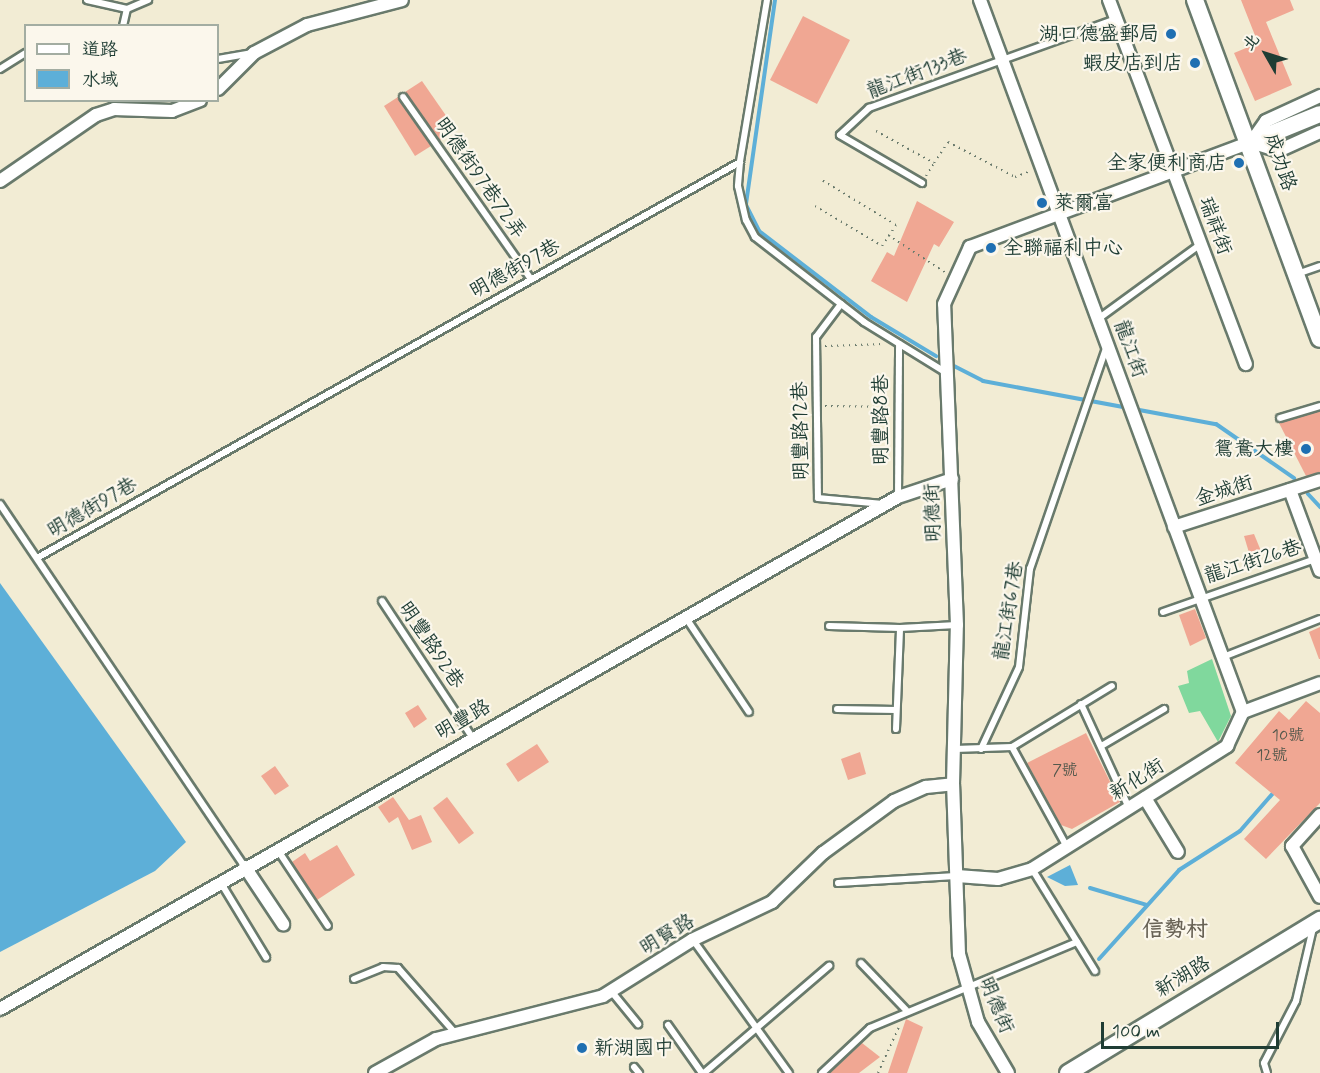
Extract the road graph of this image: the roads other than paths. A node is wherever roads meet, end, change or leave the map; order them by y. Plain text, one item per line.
1 (87, 0) edge
2 (148, 0) edge
3 (402, 0) edge
4 (767, 0) edge
5 (980, 0) edge
6 (1109, 0) edge
7 (1195, 0) edge
8 (127, 9) junction
9 (1116, 19) junction
10 (123, 24) edge
11 (254, 53) junction
12 (24, 54) edge
13 (219, 59) edge
14 (1002, 59) junction
15 (0, 69) edge
16 (219, 88) edge
17 (1320, 96) edge
18 (403, 97) dead end
19 (195, 102) edge
20 (1320, 114) edge
21 (1320, 132) edge
22 (1251, 142) junction
23 (740, 162) junction
24 (1173, 170) junction
25 (0, 181) edge
26 (922, 183) road end
27 (1059, 212) junction
28 (1201, 244) junction
29 (1320, 266) edge
30 (1297, 275) junction
31 (531, 279) junction
32 (841, 304) junction
33 (1098, 319) junction
34 (1320, 339) edge
35 (899, 344) junction
36 (1107, 345) junction
37 (1246, 364) dead end
38 (945, 372) junction
39 (1320, 406) edge
40 (1280, 418) dead end
41 (952, 479) junction
42 (1320, 480) edge
43 (1290, 490) junction
44 (898, 497) junction
45 (0, 504) edge
46 (886, 505) junction
47 (1174, 528) junction
48 (37, 558) junction
49 (1318, 565) edge
50 (1200, 597) junction
51 (382, 601) dead end
52 (1163, 612) dead end
53 (686, 617) junction
54 (1320, 619) edge
55 (957, 625) junction
56 (829, 626) dead end
57 (900, 628) junction
58 (1223, 657) junction
59 (1320, 683) edge
60 (1112, 686) dead end
61 (1081, 704) junction
62 (837, 709) dead end
63 (1164, 709) dead end
64 (896, 710) junction
65 (749, 712) dead end
66 (1243, 712) junction
67 (896, 729) dead end
68 (472, 737) junction
69 (1103, 745) junction
70 (1012, 747) junction
71 (955, 748) junction
72 (981, 749) junction
73 (954, 783) junction
74 (1145, 798) junction
75 (1129, 808) junction
76 (1320, 815) edge
77 (1067, 847) junction
78 (276, 849) junction
79 (1178, 852) dead end
80 (245, 867) junction
81 (1032, 869) junction
82 (957, 876) junction
83 (220, 882) junction
84 (838, 883) dead end
85 (1320, 897) edge
86 (1317, 922) edge
87 (283, 924) dead end
88 (328, 926) dead end
89 (692, 940) junction
90 (1077, 942) junction
91 (266, 957) dead end
92 (861, 963) dead end
93 (829, 966) dead end
94 (1095, 971) dead end
95 (354, 979) dead end
96 (964, 986) junction
97 (611, 991) junction
98 (0, 1009) edge
99 (906, 1010) junction
100 (638, 1024) dead end
101 (668, 1025) dead end
102 (758, 1031) junction
103 (456, 1035) junction
104 (634, 1067) dead end
105 (375, 1073) edge
106 (639, 1073) edge
107 (703, 1073) edge
108 (789, 1073) edge
109 (822, 1073) edge
110 (1008, 1073) edge
111 (1068, 1073) edge
112 (1267, 1073) edge

1 - 8 lane
2 - 8 lane
3 - 11 street
4 - 23 lane
5 - 14 street, 龍江街
6 - 9 street, 瑞祥街
7 - 22 street, 成功路
8 - 10 lane
9 - 14 lane
9 - 24 street, 瑞祥街
11 - 13 lane
11 - 16 street
12 - 15 lane
14 - 26 lane, 龍江街133巷
14 - 27 street, 龍江街
17 - 22 street
18 - 31 lane, 明德街97巷72弄
19 - 25 street
20 - 22 street
21 - 22 street
22 - 24 street, 明德街
22 - 30 street, 成功路
23 - 31 lane, 明德街97巷
23 - 32 lane
24 - 27 street, 明德街
24 - 28 street, 瑞祥街
27 - 33 street, 龍江街
27 - 38 street, 明德街
28 - 33 lane
28 - 37 street, 瑞祥街
29 - 30 lane
30 - 34 street, 成功路
31 - 48 lane, 明德街97巷
32 - 35 lane
32 - 46 lane, 明豐路12巷
33 - 36 street, 龍江街
35 - 38 lane
35 - 44 lane, 明豐路8巷
36 - 47 street, 龍江街
36 - 72 lane, 龍江街67巷
38 - 41 street, 明德街
39 - 40 lane
41 - 44 street, 明豐路
41 - 55 street, 明德街
42 - 43 street, 金城街
43 - 47 street, 金城街
43 - 49 street
44 - 46 street, 明豐路
45 - 48 lane
46 - 53 street, 明豐路
47 - 50 street, 龍江街
48 - 80 lane
49 - 50 lane, 龍江街26巷
50 - 52 lane, 龍江街26巷
50 - 58 street, 龍江街
51 - 68 lane, 明豐路92巷
53 - 65 lane
53 - 68 street, 明豐路
54 - 58 lane
55 - 57 lane
55 - 71 street, 明德街
56 - 57 lane
57 - 64 lane
58 - 66 street, 龍江街
59 - 66 street
60 - 61 lane
61 - 69 lane
61 - 70 lane
62 - 64 lane
63 - 69 lane
64 - 67 lane
66 - 74 street, 新化街
68 - 78 street, 明豐路
69 - 75 lane
70 - 72 lane
70 - 77 lane
71 - 72 lane
71 - 73 street, 明德街
73 - 82 street, 明德街
73 - 89 street, 明賢路
74 - 75 street, 新化街
74 - 79 street
75 - 77 street, 新化街
76 - 85 street
77 - 81 street, 新化街
78 - 80 street, 明豐路
78 - 88 lane
80 - 83 street, 明豐路
80 - 87 street
81 - 82 street, 新化街
81 - 90 lane
82 - 84 lane
82 - 96 street, 明德街
83 - 91 lane
83 - 98 street, 明豐路
86 - 111 street, 新湖路
86 - 112 lane
89 - 97 street, 明賢路
89 - 102 lane
90 - 94 lane
90 - 96 lane
92 - 99 lane
93 - 102 lane
95 - 103 lane
96 - 99 lane
96 - 110 street, 明德街
97 - 100 lane
97 - 103 street, 明賢路
99 - 109 lane
101 - 107 lane
102 - 107 lane
102 - 108 lane
103 - 105 street, 明賢路
104 - 106 lane

